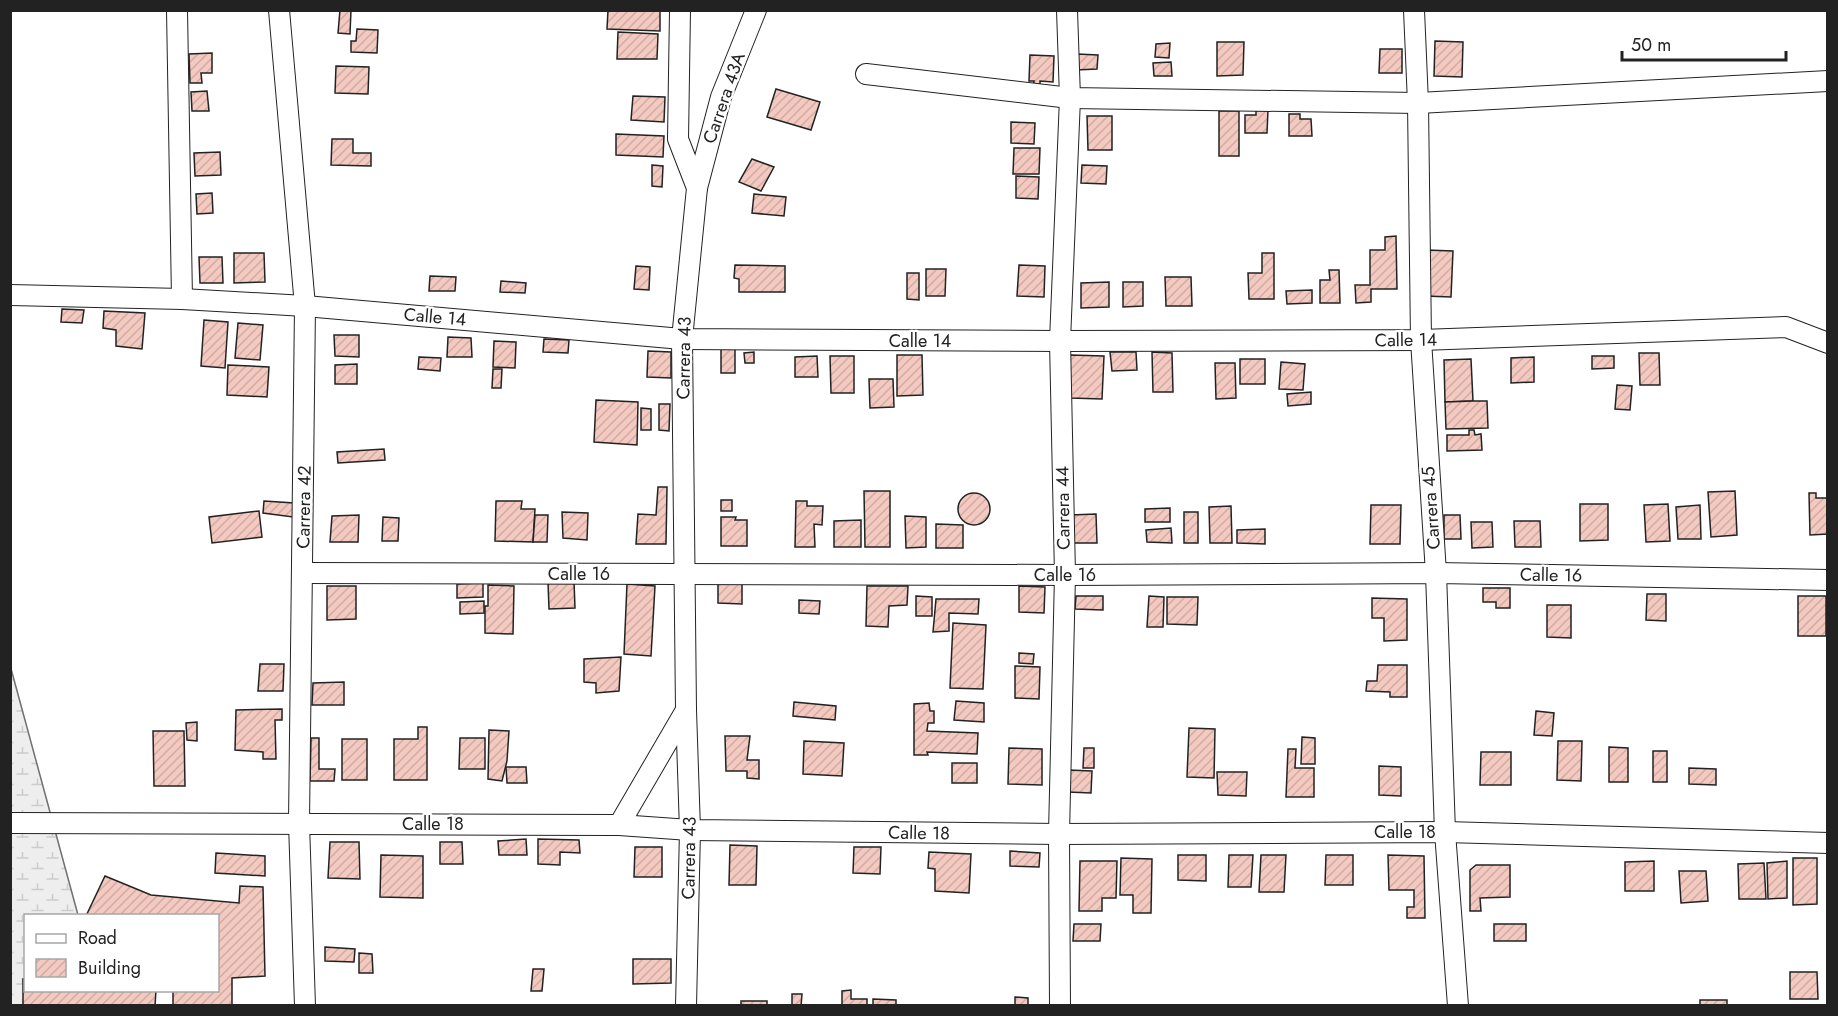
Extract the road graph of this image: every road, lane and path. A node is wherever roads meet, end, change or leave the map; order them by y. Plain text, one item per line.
1 (177, 10) edge
2 (279, 10) edge
3 (680, 10) edge
4 (756, 10) edge
5 (1067, 10) edge
6 (1414, 10) edge
7 (866, 74) dead end
8 (1827, 81) edge
9 (1070, 98) junction
10 (1418, 103) junction
11 (696, 188) junction
12 (10, 295) edge
13 (182, 299) junction
14 (305, 306) junction
15 (682, 339) junction
16 (1421, 340) junction
17 (1060, 341) junction
18 (1827, 343) edge
19 (303, 573) junction
20 (1436, 573) junction
21 (684, 574) junction
22 (1065, 575) junction
23 (1827, 580) edge
24 (686, 710) junction
25 (10, 823) edge
26 (299, 823) junction
27 (619, 825) junction
28 (690, 830) junction
29 (1446, 832) junction
30 (1059, 834) junction
31 (1827, 843) edge
32 (305, 1005) edge
33 (686, 1005) edge
34 (1060, 1005) edge
35 (1458, 1005) edge

1 - 13 street
2 - 14 street, Carrera 42
3 - 11 street, Carrera 43
4 - 11 street, Carrera 43A
5 - 9 street, Carrera 44
6 - 10 street, Carrera 45
7 - 9 street
8 - 10 street
9 - 10 street
9 - 17 street, Carrera 44
10 - 16 street, Carrera 45
11 - 15 street, Carrera 43
12 - 13 street, Calle 14
13 - 14 street, Calle 14
14 - 15 street, Calle 14
14 - 19 street, Carrera 42
15 - 17 street, Calle 14
15 - 21 street, Carrera 43
16 - 17 street, Calle 14
16 - 18 street, Calle 14
16 - 20 street, Carrera 45
17 - 22 street, Carrera 44
19 - 21 street, Calle 16
19 - 26 street, Carrera 42
20 - 22 street, Calle 16
20 - 23 street, Calle 16
20 - 29 street, Carrera 45
21 - 22 street, Calle 16
21 - 24 street, Carrera 43
22 - 30 street, Carrera 44
24 - 27 street
24 - 28 street, Carrera 43
25 - 26 street, Calle 18
26 - 27 street, Calle 18
26 - 32 street, Carrera 42
27 - 28 street, Calle 18
28 - 30 street, Calle 18
28 - 33 street, Carrera 43
29 - 30 street, Calle 18
29 - 31 street, Calle 18
29 - 35 street, Carrera 45
30 - 34 street, Carrera 44

